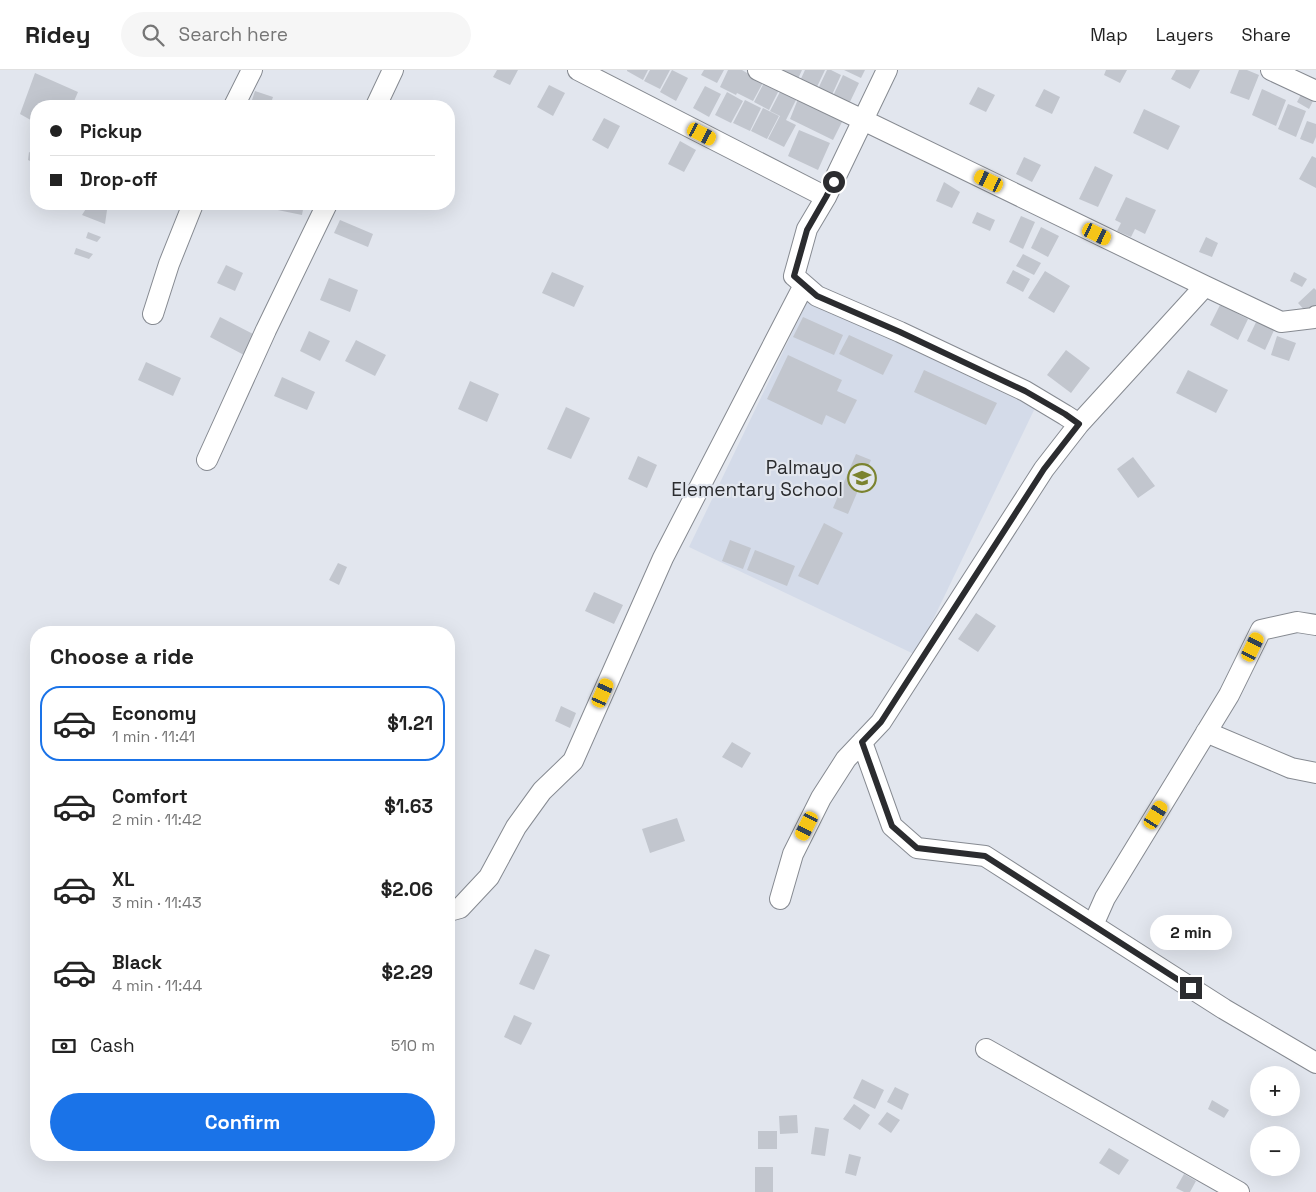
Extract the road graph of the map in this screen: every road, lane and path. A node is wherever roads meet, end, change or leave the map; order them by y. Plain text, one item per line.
1 (252, 70) edge
2 (393, 70) edge
3 (578, 70) edge
4 (758, 70) edge
5 (887, 70) edge
6 (1270, 70) edge
7 (1316, 90) edge
8 (237, 100) edge
9 (379, 100) edge
10 (863, 120) junction
11 (826, 197) junction
12 (191, 210) edge
13 (324, 210) edge
14 (804, 285) junction
15 (1205, 286) junction
16 (153, 314) dead end
17 (1316, 316) edge
18 (1079, 424) junction
19 (207, 460) dead end
20 (1316, 625) edge
21 (1206, 732) junction
22 (862, 742) junction
23 (1316, 774) edge
24 (780, 899) dead end
25 (455, 909) edge
26 (1093, 925) junction
27 (986, 1049) dead end
28 (1316, 1063) edge
29 (1239, 1192) edge

1 - 8 street
2 - 9 street
3 - 11 street
4 - 10 street
5 - 10 street
6 - 7 street
10 - 11 street
10 - 15 street
11 - 14 street
12 - 16 street
13 - 19 street
14 - 18 street
14 - 25 street
15 - 17 street
15 - 18 street
18 - 22 street
20 - 21 street
21 - 23 street
21 - 26 street
22 - 24 street
22 - 26 street
26 - 28 street
27 - 29 street

